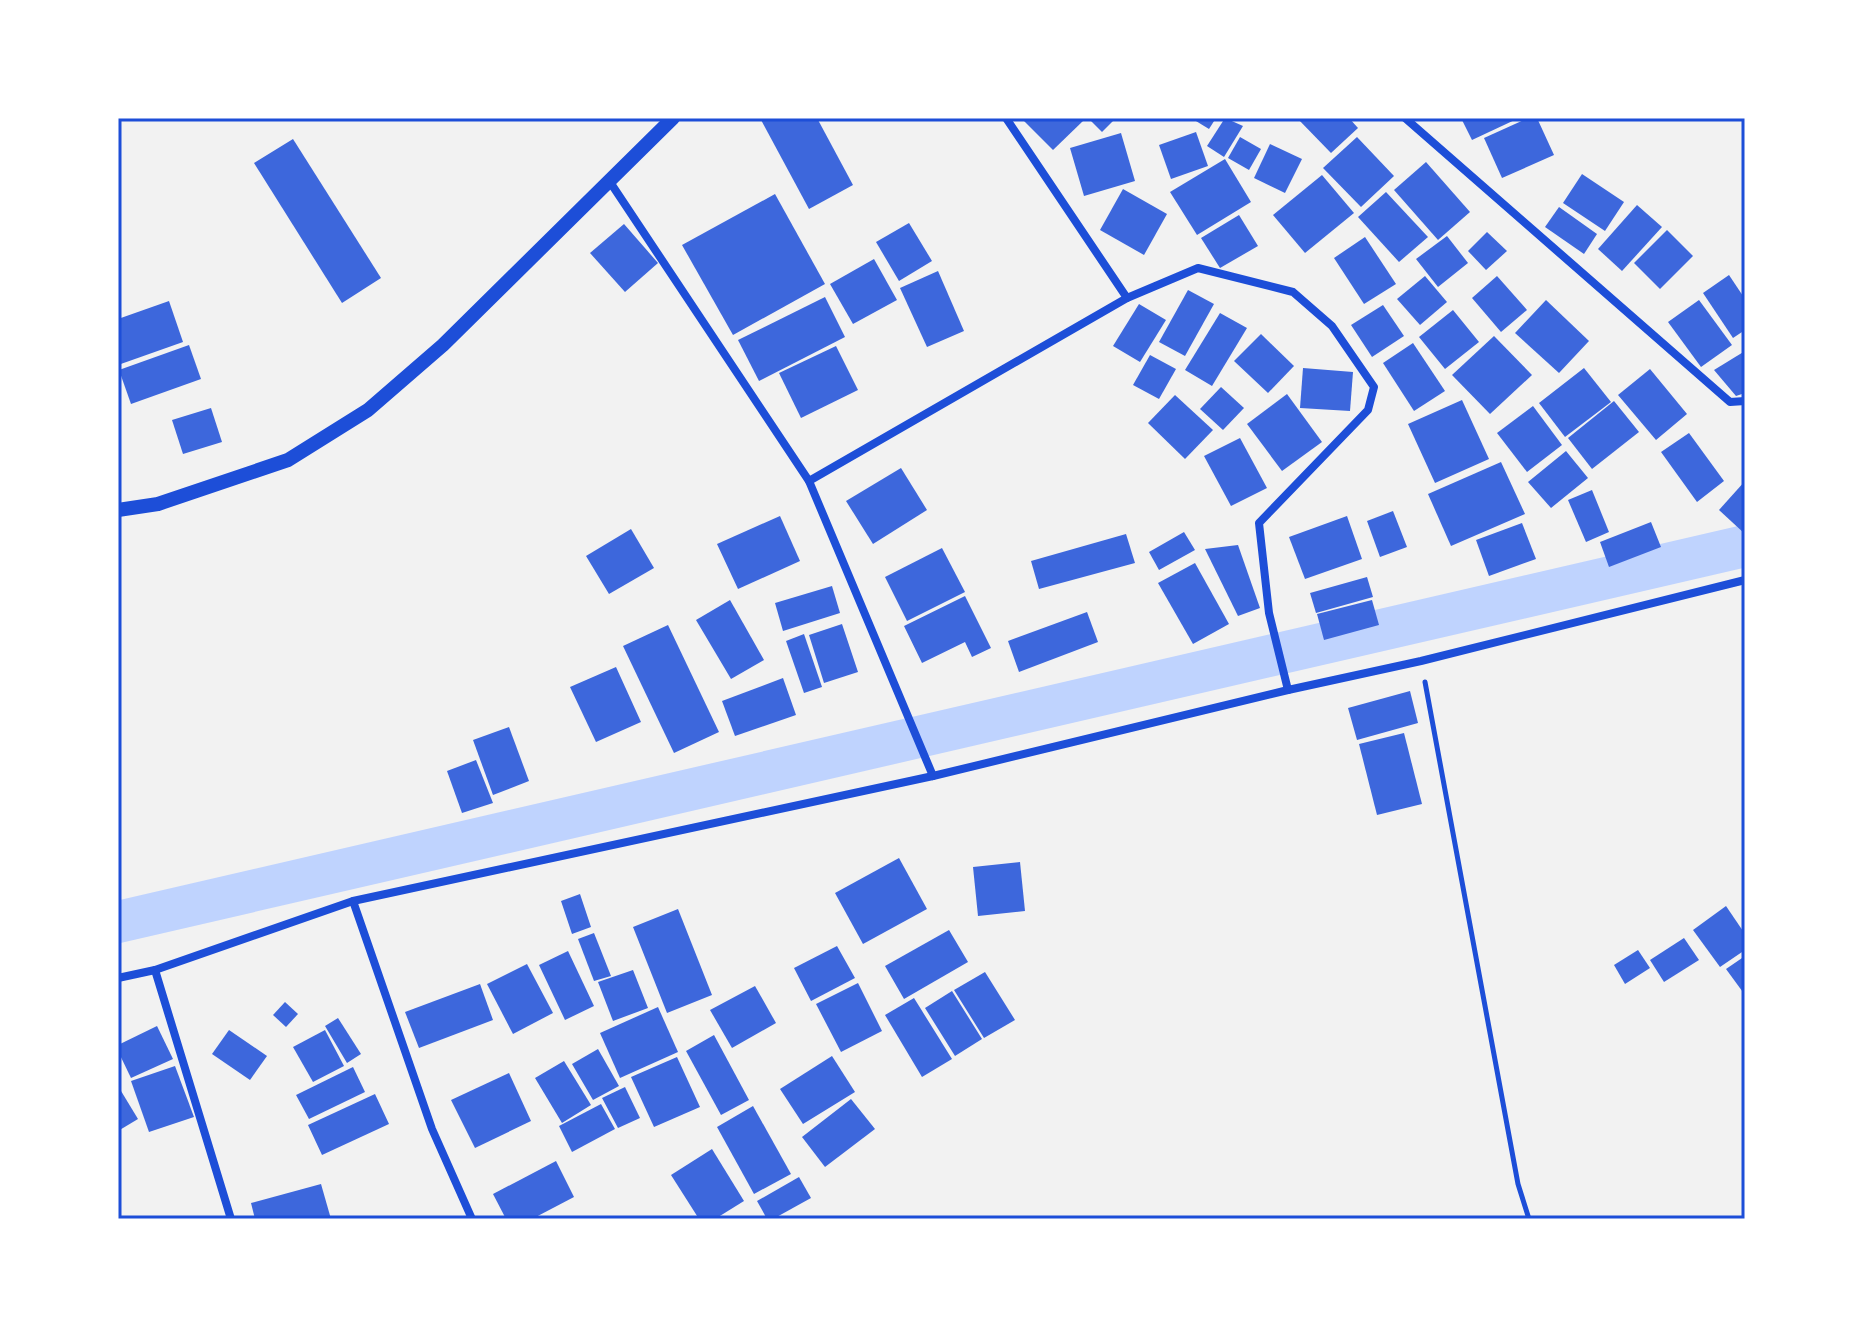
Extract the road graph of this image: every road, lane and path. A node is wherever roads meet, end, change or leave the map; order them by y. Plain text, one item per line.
1 (673, 118) edge
2 (1006, 118) edge
3 (1405, 118) edge
4 (610, 182) junction
5 (1127, 298) junction
6 (1745, 401) edge
7 (809, 481) junction
8 (118, 510) edge
9 (1745, 580) edge
10 (1421, 661) junction
11 (1288, 690) junction
12 (933, 776) junction
13 (353, 901) junction
14 (155, 970) junction
15 (118, 978) edge
16 (231, 1219) edge
17 (472, 1219) edge
18 (1529, 1219) edge

1 - 4 street
2 - 5 street
3 - 6 street
4 - 7 street
4 - 8 street
5 - 7 street
5 - 11 street
7 - 12 street
9 - 10 street
10 - 11 street
10 - 18 path
11 - 12 street
12 - 13 street
13 - 14 street
13 - 17 street
14 - 15 street
14 - 16 street

